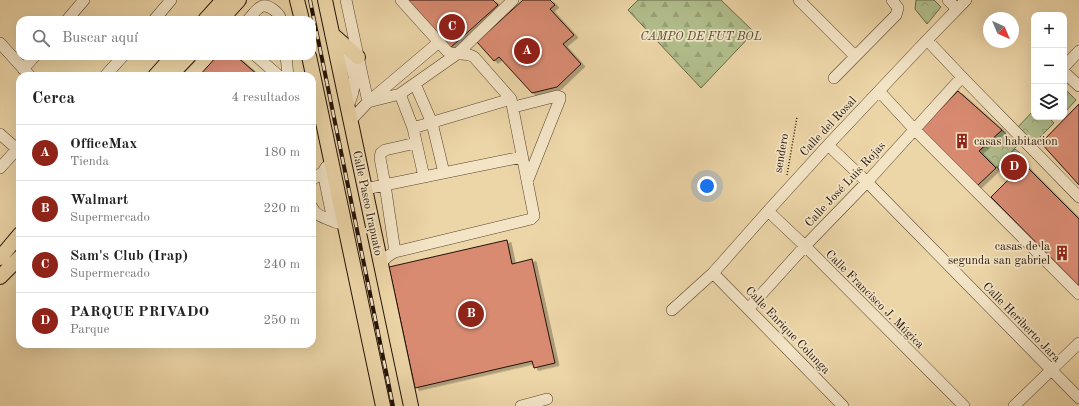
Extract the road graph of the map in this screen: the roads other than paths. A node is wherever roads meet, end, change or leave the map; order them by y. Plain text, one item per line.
1 (84, 0) edge
2 (171, 0) edge
3 (222, 0) edge
4 (239, 0) edge
5 (325, 0) edge
6 (346, 0) edge
7 (401, 0) edge
8 (513, 0) edge
9 (799, 0) edge
10 (948, 0) edge
11 (966, 0) edge
12 (297, 2) edge
13 (895, 4) edge
14 (957, 9) junction
15 (70, 16) edge
16 (157, 16) edge
17 (208, 16) edge
18 (225, 16) edge
19 (251, 16) edge
20 (280, 16) edge
21 (301, 16) edge
22 (333, 39) junction
23 (927, 40) junction
24 (439, 42) junction
25 (0, 43) edge
26 (1079, 51) edge
27 (457, 54) junction
28 (854, 56) junction
29 (358, 57) junction
30 (33, 60) edge
31 (119, 60) edge
32 (169, 60) edge
33 (184, 60) edge
34 (261, 60) edge
35 (286, 60) edge
36 (310, 60) edge
37 (1067, 64) edge
38 (26, 72) edge
39 (109, 72) edge
40 (159, 72) edge
41 (174, 72) edge
42 (274, 72) edge
43 (288, 72) edge
44 (312, 72) edge
45 (1067, 75) edge
46 (962, 77) junction
47 (834, 78) dead end
48 (415, 84) junction
49 (1079, 86) edge
50 (316, 89) edge
51 (879, 91) junction
52 (400, 94) junction
53 (368, 102) junction
54 (513, 103) junction
55 (349, 114) junction
56 (432, 123) junction
57 (413, 128) junction
58 (914, 129) junction
59 (2, 140) edge
60 (416, 143) junction
61 (828, 145) junction
62 (16, 148) edge
63 (16, 150) edge
64 (522, 157) junction
65 (331, 159) junction
66 (0, 168) edge
67 (323, 172) junction
68 (444, 173) junction
69 (316, 177) edge
70 (424, 177) junction
71 (527, 182) junction
72 (867, 182) junction
73 (386, 185) junction
74 (365, 189) junction
75 (1079, 197) edge
76 (768, 210) junction
77 (316, 214) edge
78 (339, 224) junction
79 (16, 239) edge
80 (805, 246) junction
81 (395, 252) junction
82 (0, 258) edge
83 (16, 261) edge
84 (381, 264) junction
85 (713, 273) junction
86 (0, 278) edge
87 (1079, 294) edge
88 (749, 308) junction
89 (672, 310) dead end
90 (1079, 343) edge
91 (1051, 370) junction
92 (1079, 398) edge
93 (547, 399) dead end
94 (383, 406) edge
95 (411, 406) edge
96 (521, 406) edge
97 (843, 406) edge
98 (964, 406) edge
99 (1014, 406) edge

1 - 15 street
2 - 16 street
3 - 17 main road
4 - 18 main road
5 - 22 main road, Calle Paseo Irapuato
6 - 29 street
7 - 24 street
8 - 27 street
9 - 28 street
10 - 14 street
11 - 14 street, Calle del Rosal
12 - 21 main road
13 - 28 street
14 - 23 street, Calle del Rosal
19 - 20 street
22 - 29 main road
22 - 55 main road, Calle Paseo Irapuato
23 - 46 street
23 - 51 street, Calle del Rosal
24 - 27 street
24 - 53 street
25 - 38 street
26 - 37 street
27 - 48 street
27 - 54 street
28 - 47 street
29 - 53 street
30 - 38 street
31 - 39 street
32 - 40 main road
33 - 41 main road
34 - 42 street
35 - 43 street
36 - 44 main road
45 - 49 street
46 - 58 street, Calle José Luis Rojas
46 - 75 street
48 - 52 street
48 - 56 street
50 - 65 main road
51 - 58 street
51 - 61 street, Calle del Rosal
52 - 53 street
52 - 57 street
53 - 55 street
54 - 56 street
54 - 64 street
54 - 71 street
55 - 74 main road, Calle Paseo Irapuato
56 - 57 street
56 - 68 street
57 - 60 street
58 - 72 street, Calle José Luis Rojas
58 - 87 street
59 - 62 street
60 - 70 street
60 - 73 street
61 - 72 street, Calle Heriberto Jara
61 - 76 street, Calle del Rosal
63 - 66 street
64 - 68 street
64 - 71 street
65 - 67 street
65 - 78 main road
67 - 69 street
67 - 78 street
68 - 70 street
70 - 73 street
71 - 81 street
72 - 80 street, Calle José Luis Rojas
72 - 91 street, Calle Heriberto Jara
73 - 74 street
73 - 81 street
74 - 84 main road, Calle Paseo Irapuato
76 - 80 street, Calle Francisco J. Múgica
76 - 85 street, Calle del Rosal
77 - 78 street
78 - 94 main road
79 - 82 main road
80 - 88 street, Calle José Luis Rojas
80 - 98 street, Calle Francisco J. Múgica
81 - 84 street
83 - 86 main road
84 - 95 main road, Calle Paseo Irapuato
85 - 88 street, Calle Enrique Colunga
85 - 89 street, Calle del Rosal
88 - 97 street, Calle Enrique Colunga
90 - 91 street
91 - 92 street, Calle Heriberto Jara
91 - 99 street
93 - 96 street

